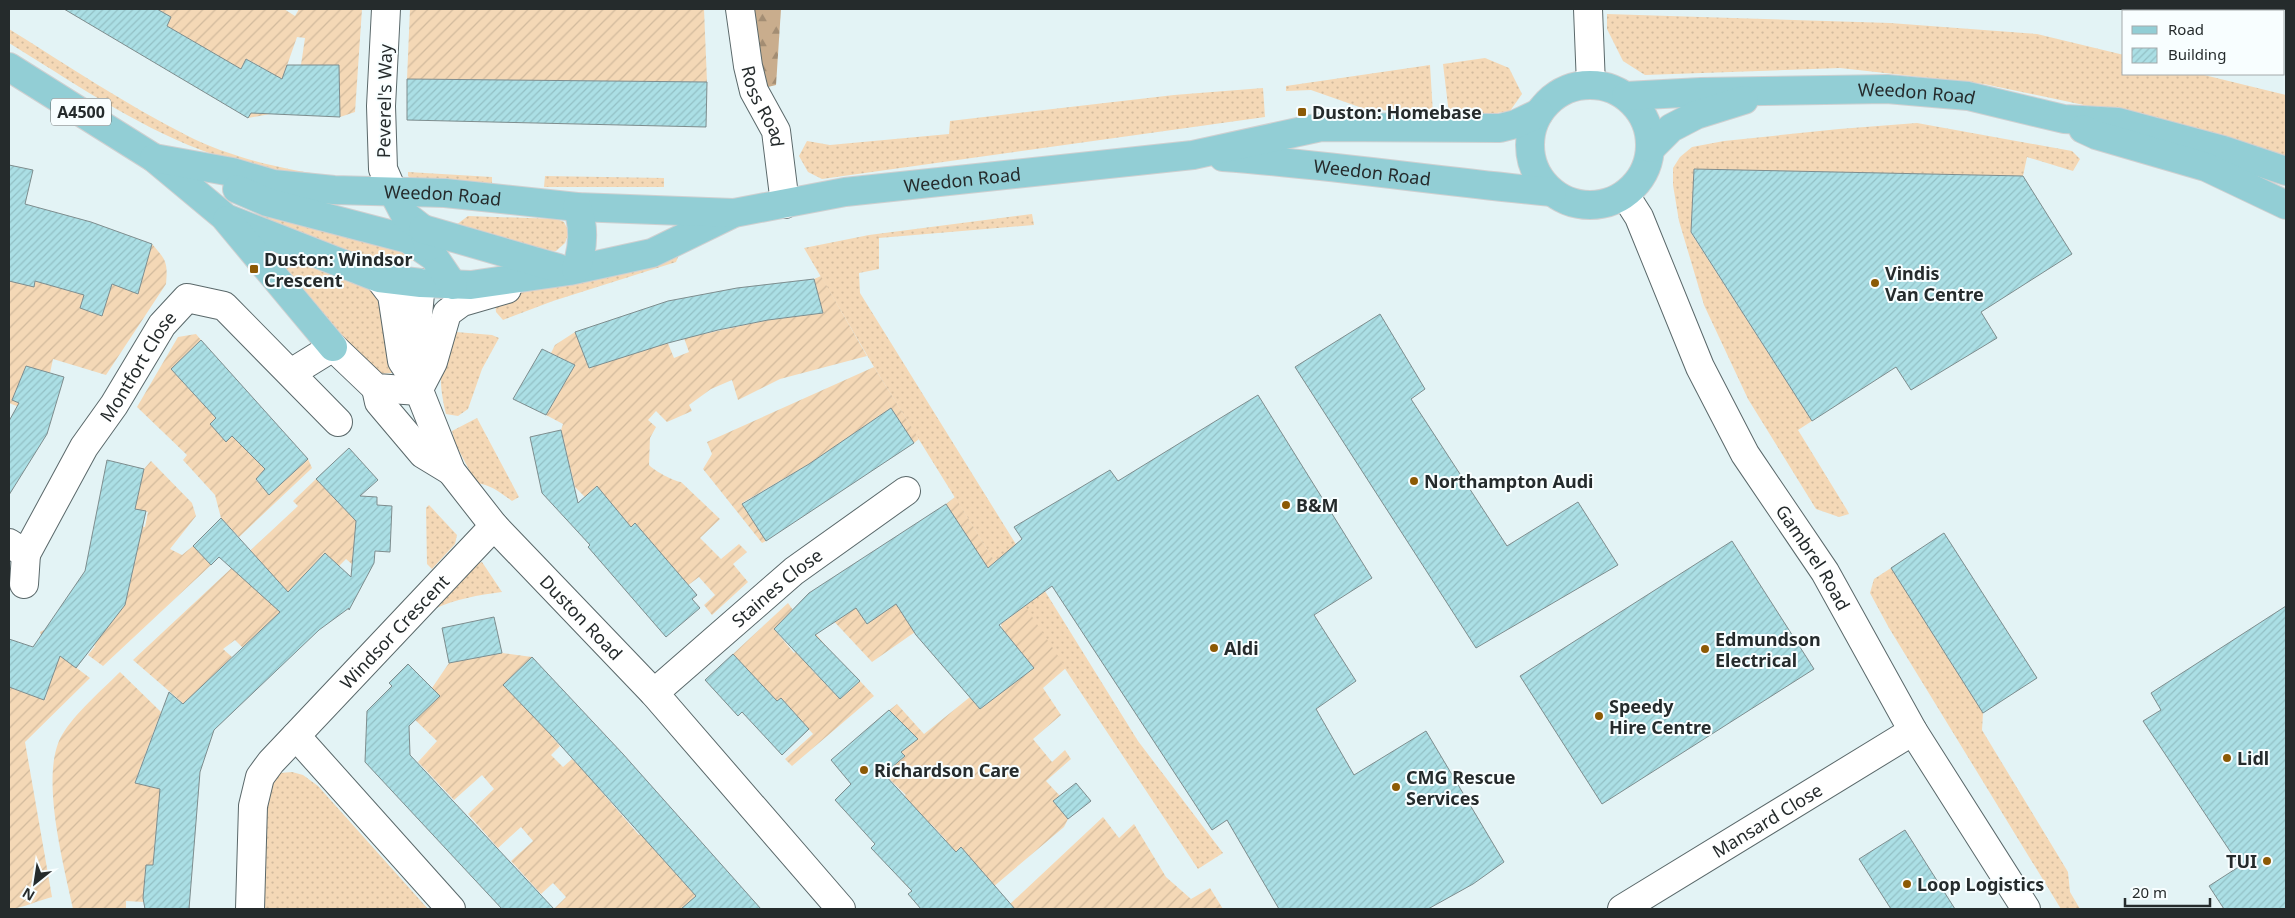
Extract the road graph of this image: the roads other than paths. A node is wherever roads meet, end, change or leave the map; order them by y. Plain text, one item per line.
1 (386, 9) edge
2 (740, 9) edge
3 (1588, 9) edge
4 (9, 67) edge
5 (1591, 85) junction
6 (1767, 92) junction
7 (1626, 96) junction
8 (1539, 113) junction
9 (2064, 119) junction
10 (1650, 148) junction
11 (1193, 154) junction
12 (154, 158) junction
13 (2286, 171) edge
14 (393, 192) junction
15 (1552, 192) junction
16 (1625, 195) junction
17 (496, 200) junction
18 (785, 204) junction
19 (2286, 205) edge
20 (577, 207) junction
21 (734, 213) junction
22 (226, 218) junction
23 (434, 240) junction
24 (572, 270) junction
25 (379, 278) junction
26 (421, 283) junction
27 (453, 285) junction
28 (447, 313) junction
29 (333, 347) junction
30 (290, 373) junction
31 (417, 387) junction
32 (376, 388) junction
33 (338, 422) dead end
34 (451, 470) junction
35 (906, 491) dead end
36 (494, 526) junction
37 (18, 548) edge
38 (24, 584) dead end
39 (654, 692) junction
40 (1913, 731) junction
41 (296, 736) junction
42 (250, 909) edge
43 (451, 909) edge
44 (841, 909) edge
45 (1622, 909) edge
46 (2026, 909) edge

1 - 14 street, Peverel's Way
2 - 18 street, Ross Road
3 - 5 street
4 - 12 main road, Weedon Road / A4500
5 - 7 main road
5 - 8 main road
6 - 7 main road, Weedon Road
6 - 9 main road, Weedon Road
6 - 10 main road, Weedon Road
7 - 10 main road
8 - 11 main road, Weedon Road
8 - 15 main road
9 - 13 main road, Weedon Road
9 - 19 main road, Weedon Road
10 - 16 main road
11 - 15 main road, Weedon Road
11 - 18 main road, Weedon Road
12 - 14 main road, Weedon Road
12 - 22 main road, Weedon Road
12 - 23 main road
14 - 17 main road, Weedon Road
14 - 23 main road
15 - 16 main road
16 - 40 street, Gambrel Road
17 - 20 main road, Weedon Road
17 - 23 main road
18 - 21 main road, Weedon Road
20 - 21 main road, Weedon Road
20 - 24 main road
21 - 24 main road, Weedon Road
22 - 25 main road, Weedon Road
22 - 29 main road
23 - 24 main road, Weedon Road
23 - 26 main road
23 - 27 main road
24 - 27 main road, Weedon Road
24 - 28 street
25 - 26 main road, Weedon Road
25 - 31 street
26 - 27 main road, Weedon Road
26 - 31 street, Duston Road
27 - 28 street
28 - 31 street
29 - 30 street
29 - 32 street
30 - 33 street, Montfort Close
30 - 37 street, Montfort Close
31 - 32 street
31 - 34 street, Duston Road
32 - 34 street
34 - 36 street, Duston Road
35 - 39 street, Staines Close
36 - 39 street, Duston Road
36 - 41 street, Windsor Crescent
37 - 38 street, Montfort Close
39 - 44 street, Duston Road
40 - 45 street, Mansard Close
40 - 46 street, Gambrel Road
41 - 42 street, Windsor Crescent
41 - 43 street

